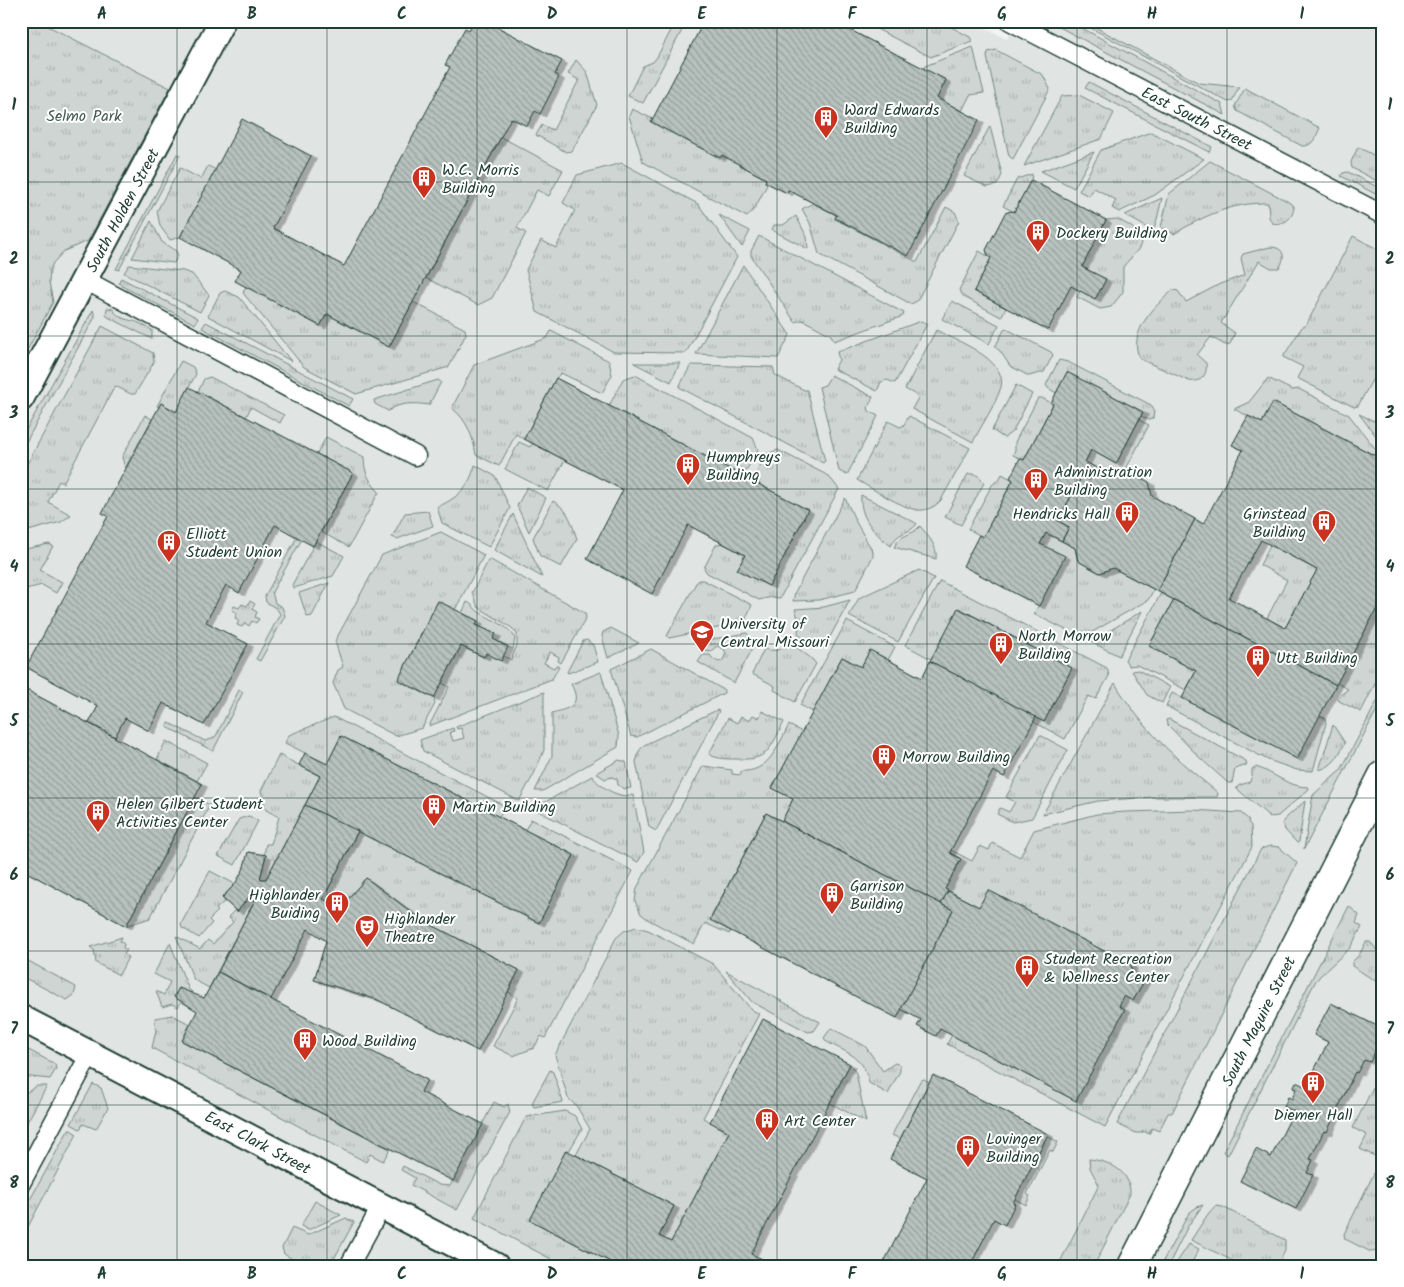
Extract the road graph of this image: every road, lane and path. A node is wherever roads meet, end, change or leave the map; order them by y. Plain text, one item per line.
1 (222, 21) edge
2 (1010, 21) edge
3 (1383, 215) edge
4 (85, 280) junction
5 (21, 398) edge
6 (416, 456) dead end
7 (1383, 775) edge
8 (21, 1018) edge
9 (90, 1054) junction
10 (21, 1183) edge
11 (381, 1207) junction
12 (349, 1266) edge
13 (496, 1266) edge
14 (1132, 1266) edge

1 - 4 street, South Holden Street
2 - 3 street, East South Street
4 - 5 street, South Holden Street
4 - 6 street
7 - 14 main road, South Maguire Street
8 - 9 street, East Clark Street
9 - 10 street
9 - 11 street, East Clark Street
11 - 12 street
11 - 13 street, East Clark Street

